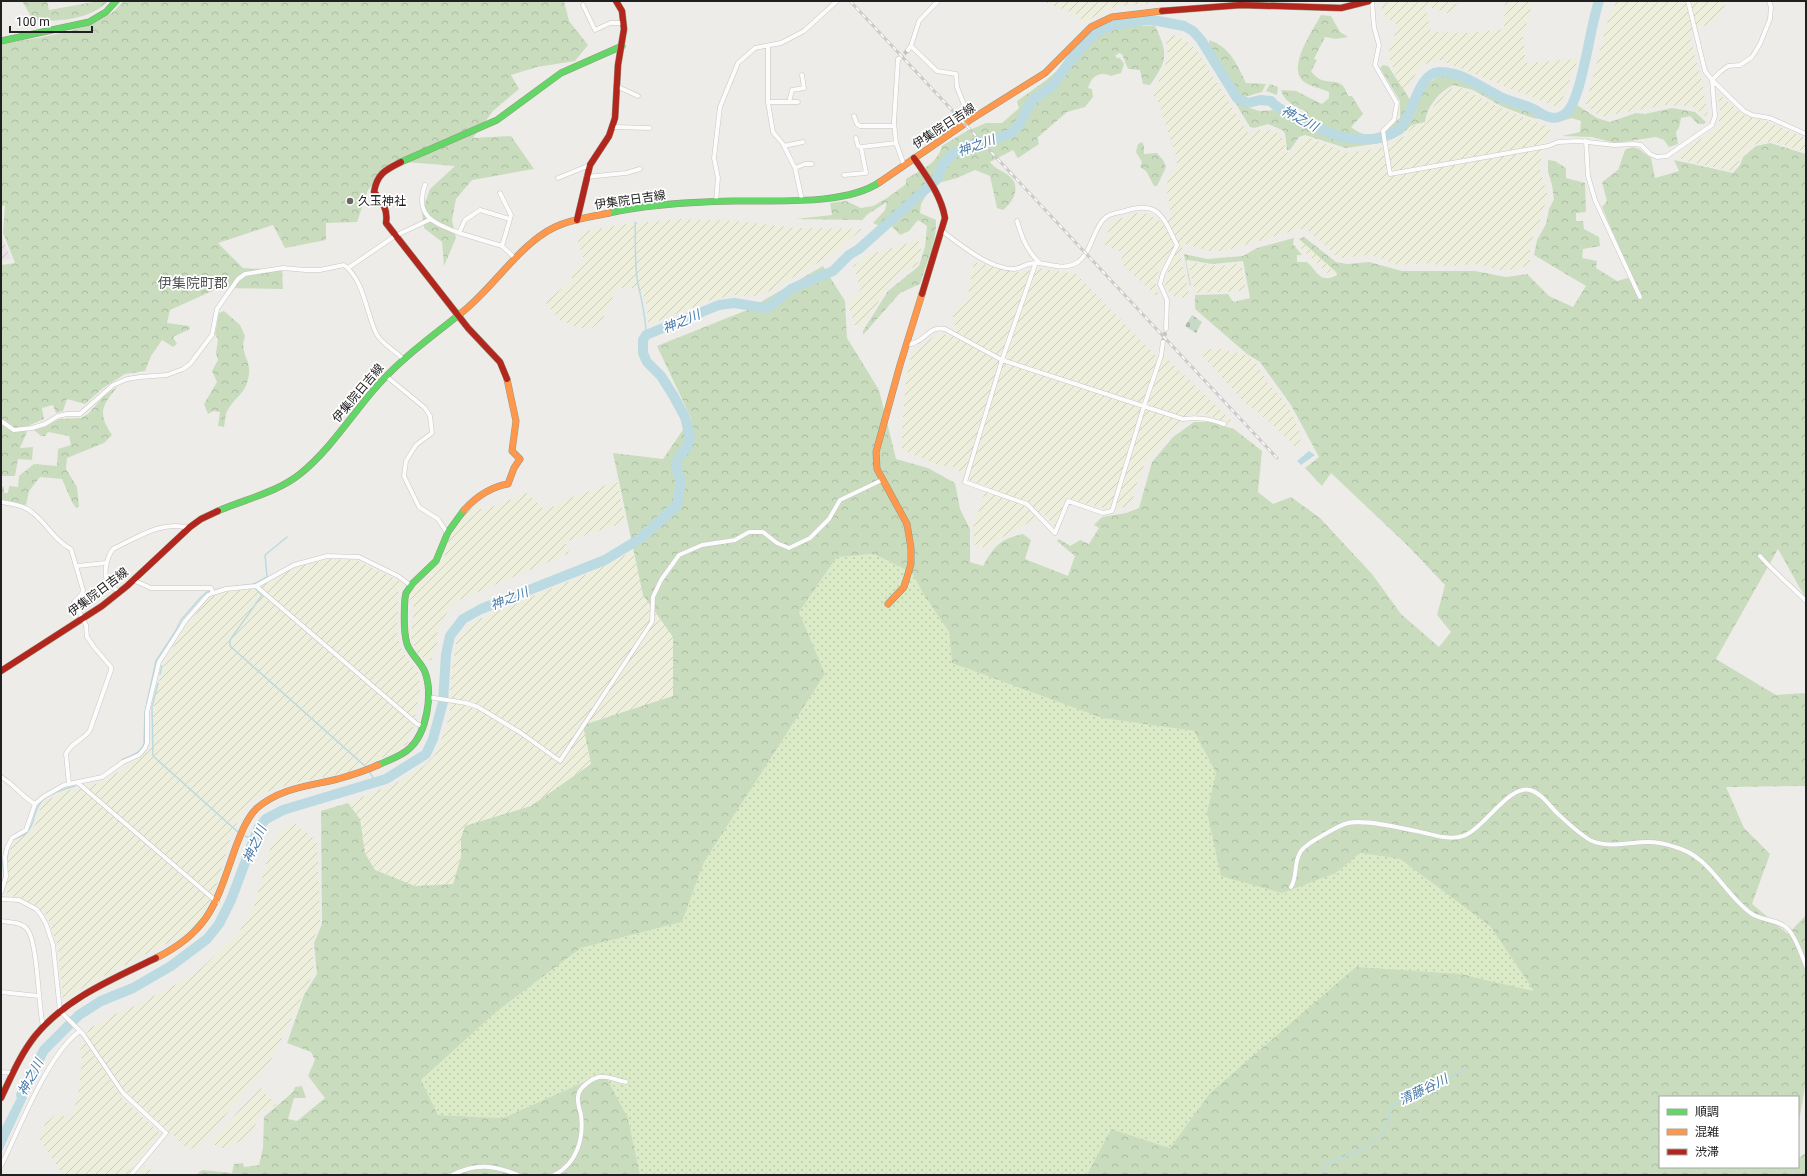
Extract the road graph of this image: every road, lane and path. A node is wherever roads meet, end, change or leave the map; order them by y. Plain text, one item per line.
1 (116, 1) edge
2 (616, 1) edge
3 (837, 1) edge
4 (938, 1) edge
5 (1370, 1) edge
6 (1688, 1) edge
7 (1769, 1) edge
8 (1271, 3) edge
9 (583, 5) dead end
10 (624, 23) junction
11 (1, 41) edge
12 (622, 46) junction
13 (768, 46) junction
14 (911, 46) junction
15 (908, 50) tunnel mouth
16 (900, 58) tunnel mouth
17 (802, 75) dead end
18 (1712, 80) junction
19 (616, 86) junction
20 (638, 96) dead end
21 (768, 102) junction
22 (789, 102) junction
23 (798, 102) dead end
24 (854, 116) dead end
25 (970, 120) junction
26 (894, 126) junction
27 (613, 127) junction
28 (650, 128) dead end
29 (1806, 134) edge
30 (856, 138) dead end
31 (1586, 141) junction
32 (803, 142) dead end
33 (896, 143) junction
34 (784, 146) junction
35 (861, 147) junction
36 (914, 158) junction
37 (812, 164) dead end
38 (590, 165) junction
39 (904, 165) junction
40 (795, 168) junction
41 (640, 169) dead end
42 (844, 175) dead end
43 (586, 177) junction
44 (558, 178) dead end
45 (425, 185) dead end
46 (500, 193) dead end
47 (802, 200) junction
48 (716, 203) junction
49 (510, 219) junction
50 (431, 220) junction
51 (577, 220) junction
52 (1017, 221) dead end
53 (942, 231) junction
54 (459, 232) junction
55 (394, 236) junction
56 (502, 246) junction
57 (516, 259) junction
58 (1037, 263) junction
59 (348, 268) junction
60 (1640, 297) dead end
61 (459, 316) junction
62 (1166, 329) tunnel mouth
63 (1164, 342) tunnel mouth
64 (906, 345) junction
65 (403, 359) junction
66 (1002, 360) junction
67 (385, 376) junction
68 (1144, 406) junction
69 (1, 421) edge
70 (1224, 424) dead end
71 (882, 480) junction
72 (1, 502) edge
73 (189, 528) junction
74 (447, 533) junction
75 (1760, 556) dead end
76 (106, 563) junction
77 (76, 566) junction
78 (133, 580) junction
79 (410, 585) junction
80 (256, 586) junction
81 (212, 591) junction
82 (120, 592) junction
83 (1806, 601) edge
84 (888, 604) dead end
85 (83, 619) junction
86 (1, 671) edge
87 (430, 697) junction
88 (422, 726) junction
89 (1, 777) edge
90 (78, 783) junction
91 (68, 784) junction
92 (35, 804) junction
93 (1291, 887) dead end
94 (1, 892) edge
95 (1, 899) edge
96 (217, 902) junction
97 (1, 921) edge
98 (1806, 966) edge
99 (1, 992) edge
100 (39, 996) junction
101 (62, 1012) junction
102 (43, 1026) junction
103 (78, 1030) junction
104 (1, 1072) edge
105 (13, 1073) junction
106 (626, 1082) dead end
107 (1, 1098) edge
108 (1, 1166) edge
109 (131, 1175) edge
110 (452, 1175) edge
111 (518, 1175) edge
112 (554, 1175) edge

1 - 11 street
2 - 10 street
3 - 13 street
4 - 14 street
5 - 8 street, 伊集院日吉線
5 - 31 street
6 - 18 street
7 - 18 street
8 - 25 street, 伊集院日吉線
9 - 10 street
10 - 12 street
12 - 19 street
12 - 55 street
13 - 21 street
13 - 48 street
14 - 15 street
14 - 25 street
16 - 26 street
17 - 22 street
18 - 29 street
18 - 31 street
19 - 20 street
19 - 27 street
21 - 22 street
21 - 34 street
22 - 23 street
24 - 26 street
25 - 36 street, 伊集院日吉線
26 - 33 street
27 - 28 street
27 - 38 street
30 - 35 street
31 - 60 street
32 - 34 street
33 - 35 street
33 - 39 street
34 - 40 street
35 - 42 street
36 - 39 street, 伊集院日吉線
36 - 53 street
37 - 40 street
38 - 43 street
38 - 44 street
39 - 47 street, 伊集院日吉線
40 - 47 street
41 - 43 street
43 - 51 street
45 - 50 street
46 - 49 street
47 - 48 street, 伊集院日吉線
48 - 51 street, 伊集院日吉線
49 - 54 street
49 - 56 street
50 - 54 street
50 - 55 street
51 - 57 street, 伊集院日吉線
52 - 58 street
53 - 58 street
53 - 64 street
54 - 56 street
55 - 59 street
55 - 61 street
56 - 57 street
57 - 61 street, 伊集院日吉線
58 - 62 street
58 - 66 street
59 - 65 street
59 - 69 street
61 - 65 street, 伊集院日吉線
61 - 74 street
63 - 68 street
64 - 66 street
64 - 71 street
65 - 67 street, 伊集院日吉線
66 - 68 street
66 - 68 street
67 - 73 street, 伊集院日吉線
67 - 74 street
68 - 70 street
71 - 84 street
71 - 87 street
72 - 77 street
73 - 76 street
73 - 78 street, 伊集院日吉線
74 - 79 street
75 - 83 street
76 - 77 street
76 - 82 street
77 - 85 street
78 - 81 street
78 - 82 street, 伊集院日吉線
79 - 80 street
79 - 87 street
80 - 81 street
80 - 88 street
81 - 90 street
82 - 85 street, 伊集院日吉線
85 - 86 street, 伊集院日吉線
85 - 91 street
87 - 88 street
88 - 96 street
89 - 92 street
90 - 91 street
90 - 96 street
91 - 92 street
92 - 94 street
93 - 98 street
95 - 101 street
96 - 101 street
97 - 100 street
99 - 100 street
100 - 102 street
101 - 102 street
101 - 103 street
102 - 105 street
103 - 108 street
103 - 109 street
104 - 105 street
105 - 107 street
106 - 112 street
110 - 111 street

